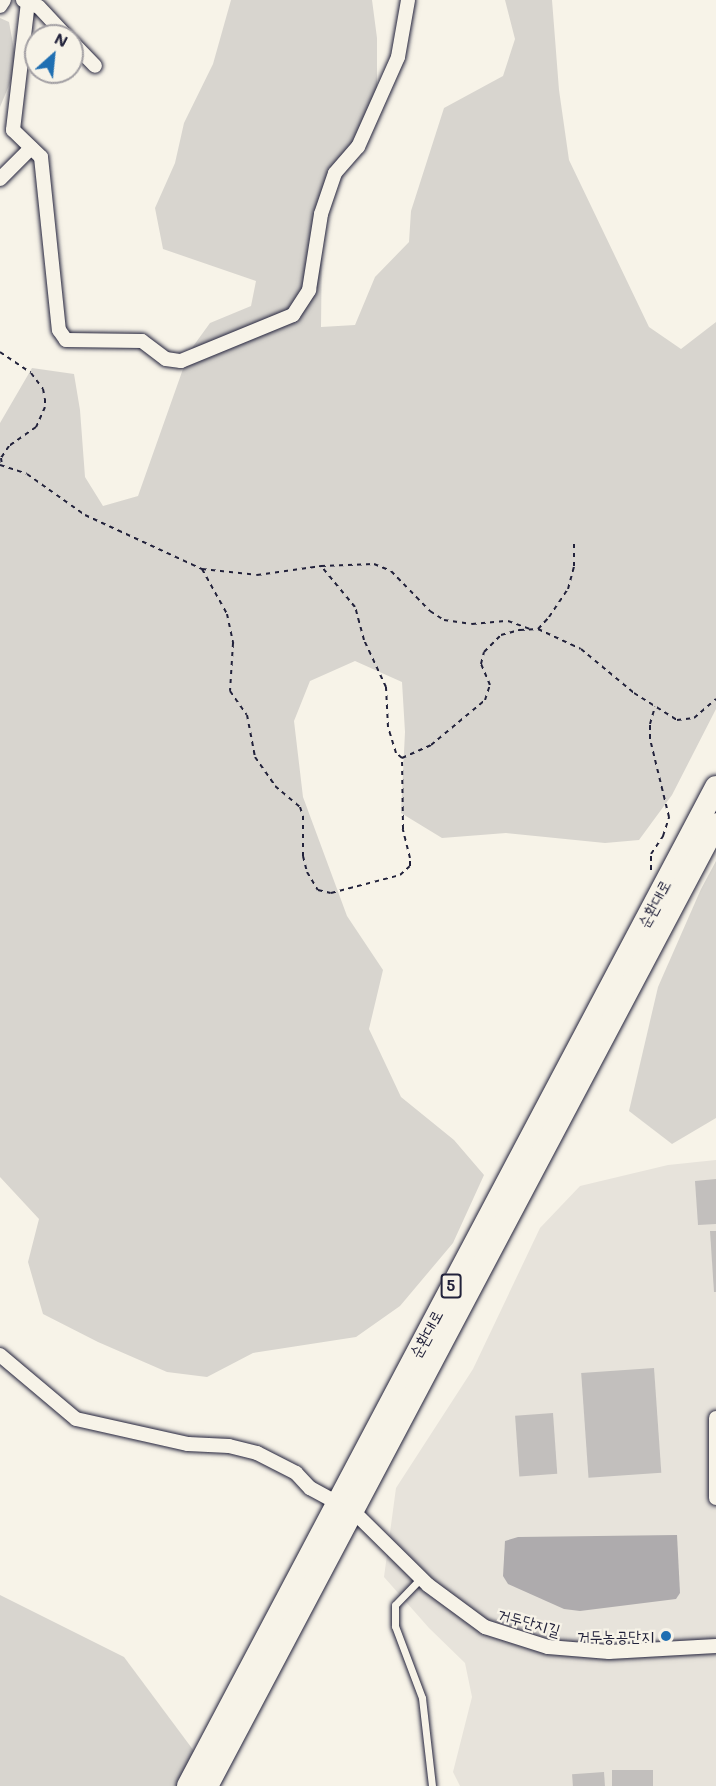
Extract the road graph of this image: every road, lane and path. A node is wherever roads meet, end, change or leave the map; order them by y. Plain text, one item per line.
1 (4, 0) edge
2 (408, 0) edge
3 (33, 2) edge
4 (0, 6) edge
5 (54, 24) edge
6 (84, 55) edge
7 (95, 66) dead end
8 (31, 148) junction
9 (0, 178) edge
10 (0, 352) edge
11 (1, 465) edge
12 (574, 540) dead end
13 (321, 567) junction
14 (202, 569) junction
15 (530, 629) junction
16 (538, 629) junction
17 (716, 699) edge
18 (654, 707) junction
19 (402, 759) junction
20 (716, 787) edge
21 (716, 824) edge
22 (655, 878) dead end
23 (0, 1355) edge
24 (716, 1418) edge
25 (716, 1498) edge
26 (346, 1506) junction
27 (421, 1578) junction
28 (716, 1646) edge
29 (188, 1786) edge
30 (207, 1786) edge
31 (432, 1786) edge

1 - 4 street
2 - 8 street
3 - 5 street
3 - 8 street
6 - 7 street
8 - 9 street
10 - 11 path
11 - 14 path
12 - 16 path
13 - 14 path
13 - 15 path
13 - 19 path
14 - 19 path
15 - 16 path
15 - 19 path
16 - 18 path
17 - 18 path
18 - 22 path
20 - 26 main road, 순환대로 / 5
21 - 26 main road, 순환대로 / 5
23 - 26 street, 거두단지길
24 - 25 street
26 - 27 street, 거두단지길
26 - 29 main road, 순환대로 / 5
26 - 30 main road, 순환대로 / 5
27 - 28 street, 거두단지길
27 - 31 lane

